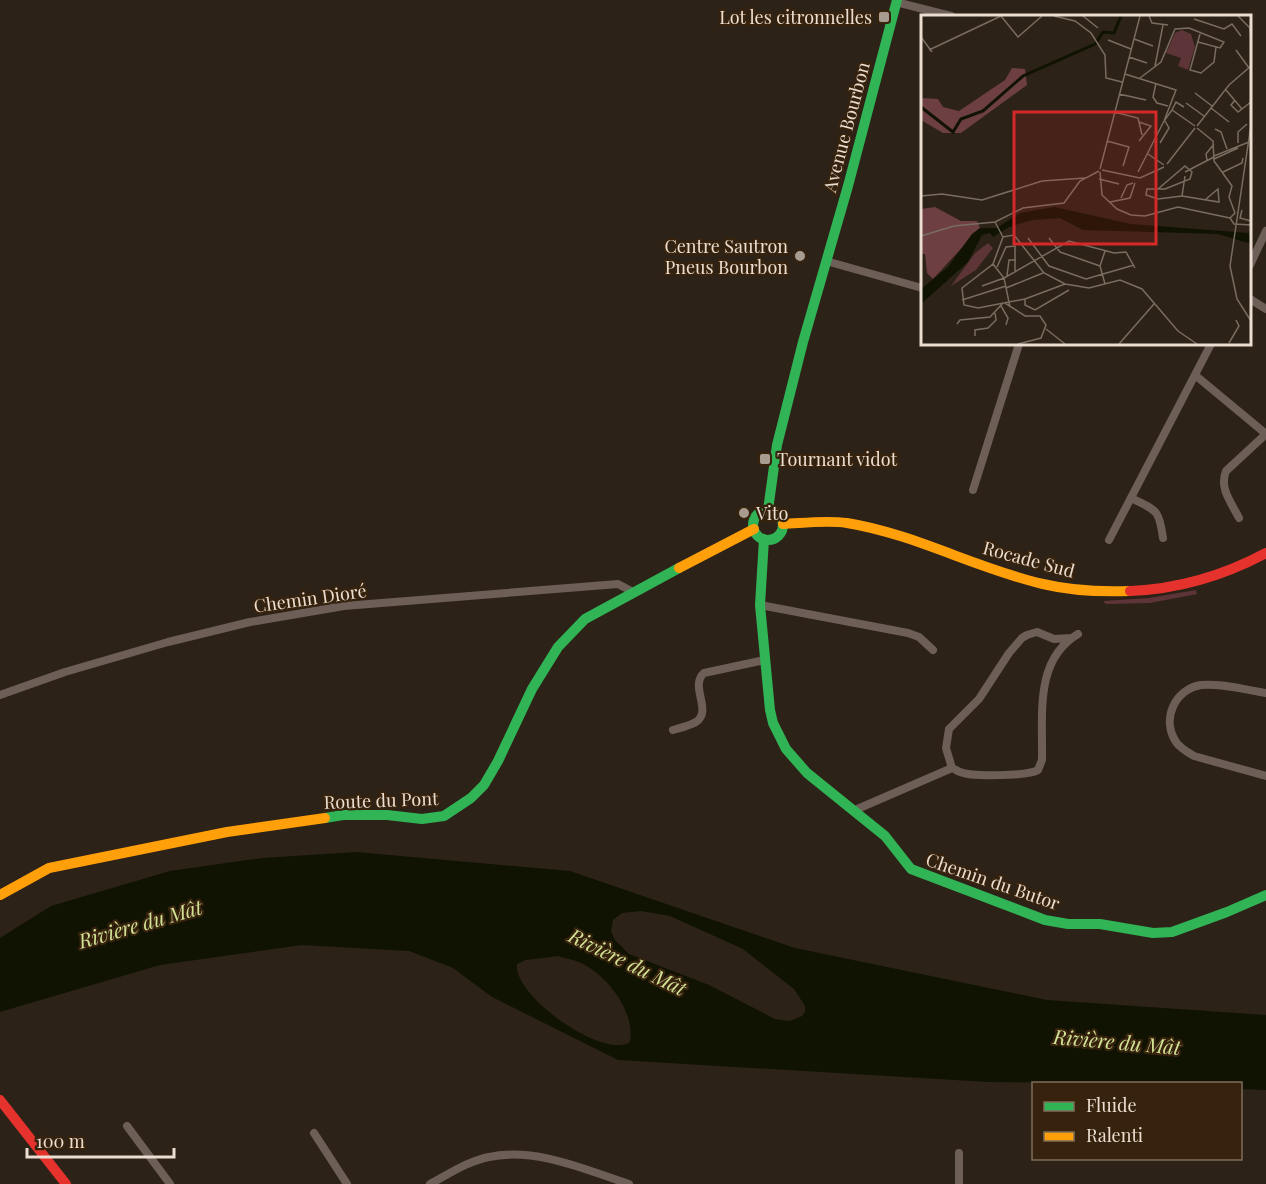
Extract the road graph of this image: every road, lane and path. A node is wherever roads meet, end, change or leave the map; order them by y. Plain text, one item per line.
1 (897, 1) edge
2 (947, 15) edge
3 (1266, 231) edge
4 (826, 261) junction
5 (1251, 263) edge
6 (921, 288) edge
7 (1251, 300) edge
8 (1266, 309) edge
9 (1019, 345) edge
10 (1210, 345) edge
11 (1195, 375) junction
12 (1266, 434) edge
13 (973, 490) dead end
14 (1131, 498) junction
15 (768, 510) junction
16 (1239, 518) dead end
17 (783, 524) junction
18 (754, 529) junction
19 (1163, 538) dead end
20 (764, 539) junction
21 (1109, 540) dead end
22 (1266, 553) edge
23 (633, 592) junction
24 (760, 605) junction
25 (933, 650) dead end
26 (765, 660) junction
27 (1266, 693) edge
28 (0, 695) edge
29 (673, 730) dead end
30 (952, 768) junction
31 (1266, 776) edge
32 (855, 810) junction
33 (0, 895) edge
34 (1266, 895) edge
35 (0, 1100) edge
36 (127, 1126) dead end
37 (314, 1133) dead end
38 (959, 1153) dead end
39 (66, 1184) edge
40 (170, 1184) edge
41 (346, 1184) edge
42 (430, 1184) edge
43 (629, 1184) edge
44 (958, 1184) edge

1 - 2 street, Avenue Bourbon
1 - 4 main road, Avenue Bourbon
3 - 5 street
4 - 6 street
4 - 15 main road, Avenue Bourbon
7 - 8 street
9 - 13 street
10 - 11 street
11 - 12 street
11 - 14 street
12 - 16 street
14 - 19 street
14 - 21 street
15 - 17 main road
15 - 18 main road
17 - 20 main road
17 - 22 main road, Rocade Sud
18 - 20 main road
18 - 23 main road, Route du Pont
20 - 24 main road, Chemin du Butor
23 - 28 street, Chemin Dioré
23 - 33 main road, Route du Pont
24 - 25 street
24 - 26 main road, Chemin du Butor
26 - 29 street
26 - 32 main road, Chemin du Butor
27 - 31 street
30 - 30 street
30 - 32 street
32 - 34 main road, Chemin du Butor
35 - 39 main road
36 - 40 street
37 - 41 street
38 - 44 street
42 - 43 street

